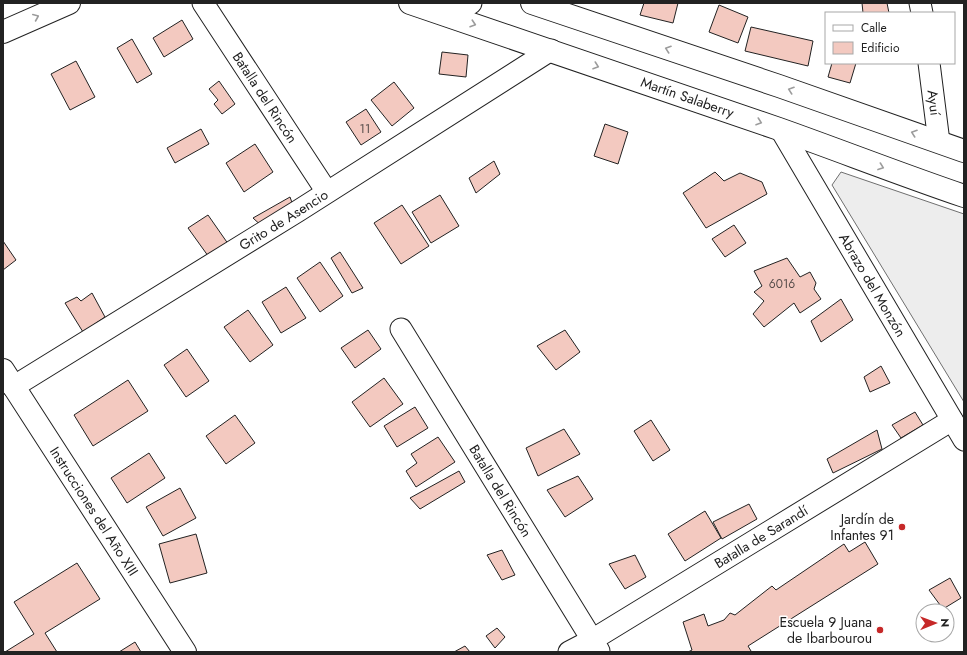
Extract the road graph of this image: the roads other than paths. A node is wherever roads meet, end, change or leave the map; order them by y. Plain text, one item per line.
1 (69, 3) edge
2 (203, 3) edge
3 (410, 3) edge
4 (445, 3) edge
5 (471, 3) edge
6 (532, 3) edge
7 (3, 32) edge
8 (551, 50) junction
9 (929, 64) edge
10 (781, 130) junction
11 (939, 142) junction
12 (964, 151) edge
13 (327, 192) junction
14 (964, 196) edge
15 (401, 329) dead end
16 (8, 379) edge
17 (952, 420) junction
18 (964, 440) edge
19 (596, 646) edge
20 (185, 652) edge
21 (569, 652) edge

7 -> 1 street
2 - 13 street, Batalla del Rincón
3 -> 8 street, Martín Salaberry
4 - 5 street
11 -> 6 street
8 -> 10 street, Martín Salaberry
8 - 13 street, Grito de Asencio
9 - 11 street, Ayuí
10 -> 14 street, Martín Salaberry
10 - 17 street, Abrazo del Monzón
11 - 12 street
13 - 16 street, Grito de Asencio
15 - 19 street, Batalla del Rincón
16 - 20 street, Instrucciones del Año XIII
17 - 18 street, Abrazo del Monzón
17 - 19 street, Batalla de Sarandí
19 - 21 street, Batalla de Sarandí

